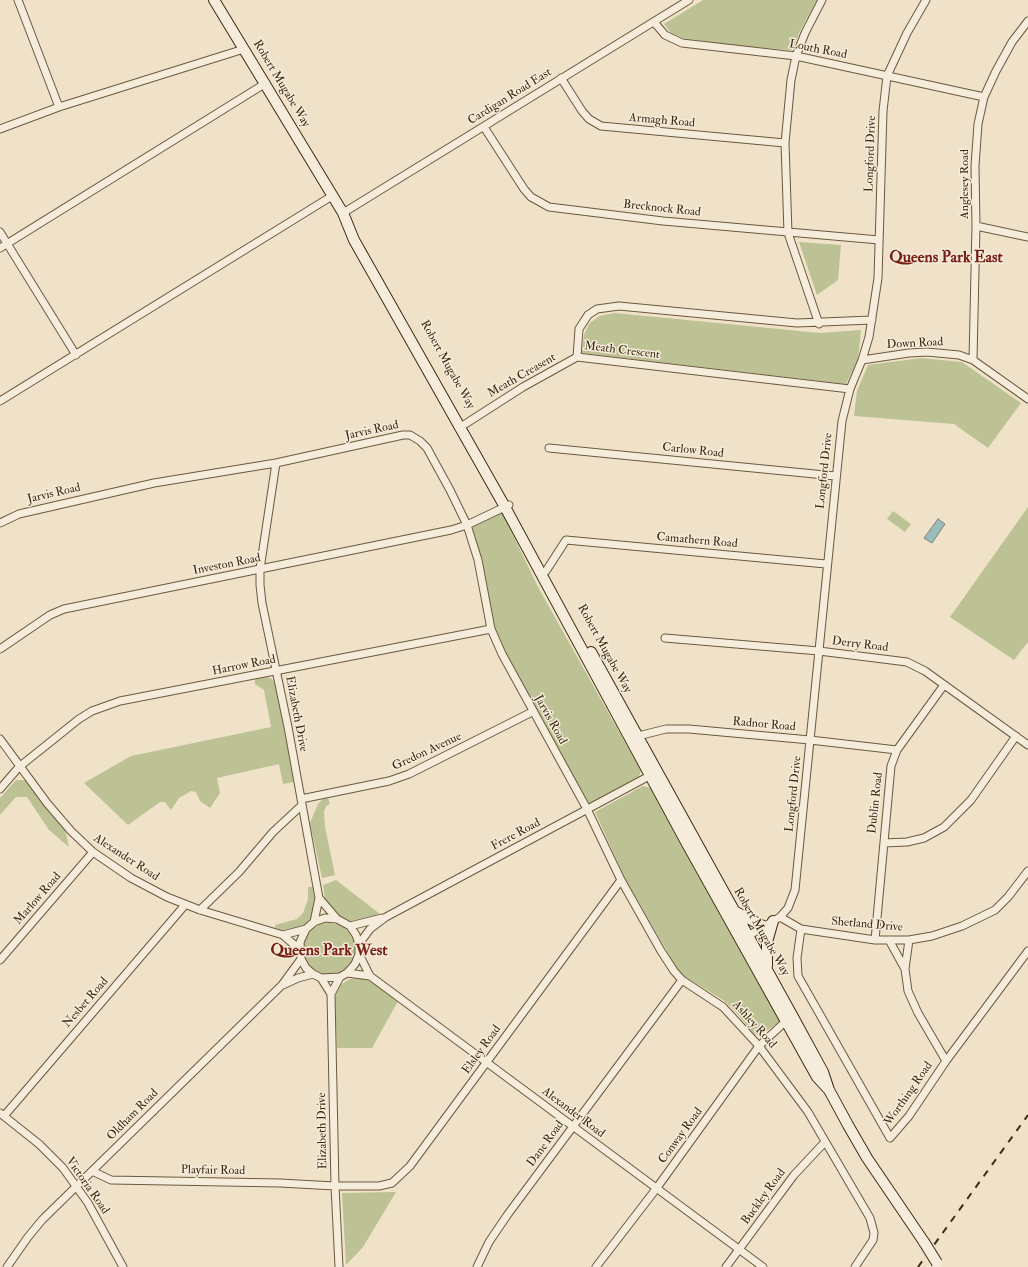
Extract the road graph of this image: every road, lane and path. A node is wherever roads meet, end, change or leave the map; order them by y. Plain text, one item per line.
1 (18, 0) edge
2 (214, 0) edge
3 (689, 0) edge
4 (822, 0) edge
5 (926, 0) edge
6 (1028, 21) edge
7 (654, 22) junction
8 (244, 49) junction
9 (796, 56) junction
10 (887, 76) junction
11 (561, 78) junction
12 (266, 83) junction
13 (984, 97) junction
14 (59, 107) junction
15 (484, 127) junction
16 (0, 129) edge
17 (785, 143) junction
18 (332, 196) junction
19 (343, 213) junction
20 (976, 226) junction
21 (0, 232) edge
22 (788, 233) junction
23 (1028, 237) edge
24 (879, 240) junction
25 (8, 244) junction
26 (0, 248) edge
27 (872, 320) junction
28 (819, 324) junction
29 (76, 354) junction
30 (577, 357) junction
31 (862, 360) junction
32 (973, 360) junction
33 (850, 389) junction
34 (1028, 399) edge
35 (0, 401) edge
36 (462, 426) junction
37 (549, 448) dead end
38 (276, 463) junction
39 (835, 476) junction
40 (507, 506) junction
41 (0, 522) edge
42 (467, 525) junction
43 (826, 564) junction
44 (260, 569) junction
45 (546, 570) junction
46 (491, 629) junction
47 (665, 638) dead end
48 (0, 649) edge
49 (819, 651) junction
50 (276, 671) junction
51 (944, 685) junction
52 (532, 712) junction
53 (1016, 736) junction
54 (633, 737) junction
55 (0, 739) edge
56 (810, 740) junction
57 (1028, 745) edge
58 (897, 750) junction
59 (20, 767) junction
60 (653, 774) junction
61 (0, 789) edge
62 (302, 802) junction
63 (587, 809) junction
64 (884, 843) junction
65 (93, 852) junction
66 (1028, 871) edge
67 (621, 880) junction
68 (1025, 882) edge
69 (320, 898) junction
70 (185, 905) junction
71 (200, 910) junction
72 (731, 914) junction
73 (386, 917) junction
74 (337, 919) junction
75 (776, 919) junction
76 (314, 922) junction
77 (350, 926) junction
78 (763, 926) junction
79 (306, 929) junction
80 (801, 929) junction
81 (283, 934) junction
82 (748, 936) junction
83 (875, 940) junction
84 (889, 940) junction
85 (909, 940) junction
86 (359, 944) junction
87 (299, 949) junction
88 (1028, 951) edge
89 (359, 954) junction
90 (751, 958) junction
91 (301, 959) junction
92 (0, 960) edge
93 (905, 969) junction
94 (768, 970) junction
95 (347, 973) junction
96 (313, 974) junction
97 (370, 976) junction
98 (340, 977) junction
99 (321, 978) junction
100 (682, 980) junction
101 (282, 985) junction
102 (331, 994) junction
103 (786, 1021) junction
104 (759, 1046) junction
105 (946, 1060) junction
106 (487, 1062) junction
107 (829, 1090) junction
108 (2, 1114) edge
109 (573, 1126) junction
110 (824, 1143) junction
111 (92, 1171) junction
112 (335, 1186) junction
113 (77, 1187) junction
114 (656, 1189) junction
115 (739, 1249) junction
116 (938, 1265) edge
117 (7, 1267) edge
118 (123, 1267) edge
119 (339, 1267) edge
120 (477, 1267) edge
121 (596, 1267) edge
122 (726, 1267) edge
123 (763, 1267) edge
124 (855, 1267) edge

1 - 14 street
2 - 8 main road, Robert Mugabe Way
3 - 7 street, Cardigan Road East
4 - 9 street
5 - 10 street, Longford Drive
6 - 13 street, Anglesey Road
7 - 9 street, Louth Road
7 - 11 street, Cardigan Road East
8 - 12 main road, Robert Mugabe Way
8 - 14 street
9 - 10 street, Louth Road
9 - 17 street
10 - 13 street, Louth Road
10 - 24 street, Longford Drive
11 - 15 street, Cardigan Road East
11 - 17 street, Armagh Road
12 - 18 main road, Robert Mugabe Way
12 - 25 street
13 - 20 street, Anglesey Road
14 - 16 street
15 - 19 street, Cardigan Road East
15 - 22 street, Brecknock Road
17 - 22 street
18 - 19 main road, Robert Mugabe Way
18 - 29 street
19 - 36 main road, Robert Mugabe Way
20 - 23 street
20 - 32 street, Anglesey Road
21 - 25 street
22 - 24 street, Brecknock Road
22 - 28 street
24 - 27 street, Longford Drive
25 - 26 street
25 - 29 street
27 - 28 street, Meath Crescent
27 - 31 street, Longford Drive
28 - 30 street, Meath Crescent
29 - 35 street
30 - 33 street, Meath Crescent
30 - 36 street, Meath Creasent
31 - 32 street, Down Road
31 - 33 street, Longford Drive
32 - 34 street, Down Road
33 - 39 street, Longford Drive
36 - 40 main road, Robert Mugabe Way
37 - 39 street, Carlow Road
38 - 41 street, Jarvis Road
38 - 42 street, Jarvis Road
38 - 44 street, Elizabeth Drive
39 - 43 street, Longford Drive
40 - 42 street, Investon Road
40 - 45 main road, Robert Mugabe Way
40 - 54 main road, Robert Mugabe Way
42 - 44 street, Investon Road
42 - 46 street, Jarvis Road
43 - 45 street, Camathern Road
43 - 49 street, Longford Drive
44 - 48 street, Investon Road
44 - 50 street, Elizabeth Drive
45 - 54 main road, Robert Mugabe Way
46 - 50 street, Harrow Road
46 - 52 street, Jarvis Road
47 - 49 street, Derry Road
49 - 51 street, Derry Road
49 - 56 street, Longford Drive
50 - 59 street, Harrow Road
50 - 62 street, Elizabeth Drive
51 - 53 street, Derry Road
51 - 58 street, Dublin Road
52 - 62 street, Gredon Avenue
52 - 63 street, Jarvis Road
53 - 57 street, Derry Road
53 - 64 street
54 - 56 street, Radnor Road
54 - 60 main road, Robert Mugabe Way
55 - 59 street, Alexander Road
56 - 58 street, Radnor Road
56 - 75 street, Longford Drive
58 - 64 street, Dublin Road
59 - 61 street, Harrow Road
59 - 65 street, Alexander Road
60 - 63 street, Frere Road
60 - 72 main road, Robert Mugabe Way
62 - 69 street, Elizabeth Drive
62 - 71 street
63 - 67 street, Ashley Road
63 - 73 street, Frere Road
64 - 83 street, Dublin Road
65 - 70 street, Alexander Road
65 - 92 street, Marlow Road
66 - 68 street, Shetland Drive
67 - 100 street, Ashley Road
67 - 106 street, Elsley Road
68 - 85 street, Shetland Drive
69 - 74 street, Elizabeth Drive
69 - 76 street, Elizabeth Drive
70 - 71 street, Alexander Road
70 - 108 street, Nesbet Road
71 - 81 street, Alexander Road
72 - 78 main road
72 - 82 main road, Robert Mugabe Way
72 - 90 main road, Robert Mugabe Way
73 - 77 street, Frere Road
73 - 86 street, Frere Road
74 - 76 street
74 - 77 street
75 - 78 street, Longford Drive
75 - 80 street, Shetland Drive
75 - 94 main road
76 - 79 street
77 - 86 street
78 - 82 street, Longford Drive
79 - 81 street, Alexander Road
79 - 87 street
80 - 83 street, Shetland Drive
80 - 105 street, Worthing Road
81 - 87 street, Alexander Road
82 - 90 street
82 - 94 main road, Robert Mugabe Way
83 - 84 street, Shetland Drive
84 - 85 street, Shetland Drive
84 - 93 street
85 - 93 street
86 - 89 street
87 - 91 street
88 - 105 street, Worthing Road
89 - 95 street
89 - 97 street, Alexander Road
90 - 103 main road, Robert Mugabe Way
91 - 96 street
91 - 101 street, Oldham Road
93 - 105 street
94 - 107 main road, Robert Mugabe Way
95 - 97 street, Alexander Road
95 - 98 street
96 - 99 street
96 - 101 street, Oldham Road
97 - 106 street, Alexander Road
98 - 99 street
98 - 102 street, Elizabeth Drive
99 - 102 street
100 - 104 street, Ashley Road
100 - 109 street, Dane Road
101 - 111 street, Oldham Road
102 - 112 street, Elizabeth Drive
103 - 104 street, Conway Road
103 - 107 main road, Robert Mugabe Way
104 - 110 street, Ashley Road
104 - 114 street, Conway Road
106 - 109 street, Alexander Road
106 - 112 street, Elsley Road
107 - 116 main road, Robert Mugabe Way, bridge
108 - 113 street, Victoria Road
109 - 114 street, Alexander Road
109 - 120 street, Dane Road
110 - 115 street, Buckley Road
110 - 124 street, Ashley Road
111 - 112 street, Playfair Road
111 - 113 street, Oldham Road
112 - 119 street, Elizabeth Drive
113 - 117 street, Oldham Road
113 - 118 street, Victoria Road
114 - 115 street, Alexander Road
114 - 121 street, Conway Road
115 - 122 street, Buckley Road
115 - 123 street, Alexander Road

